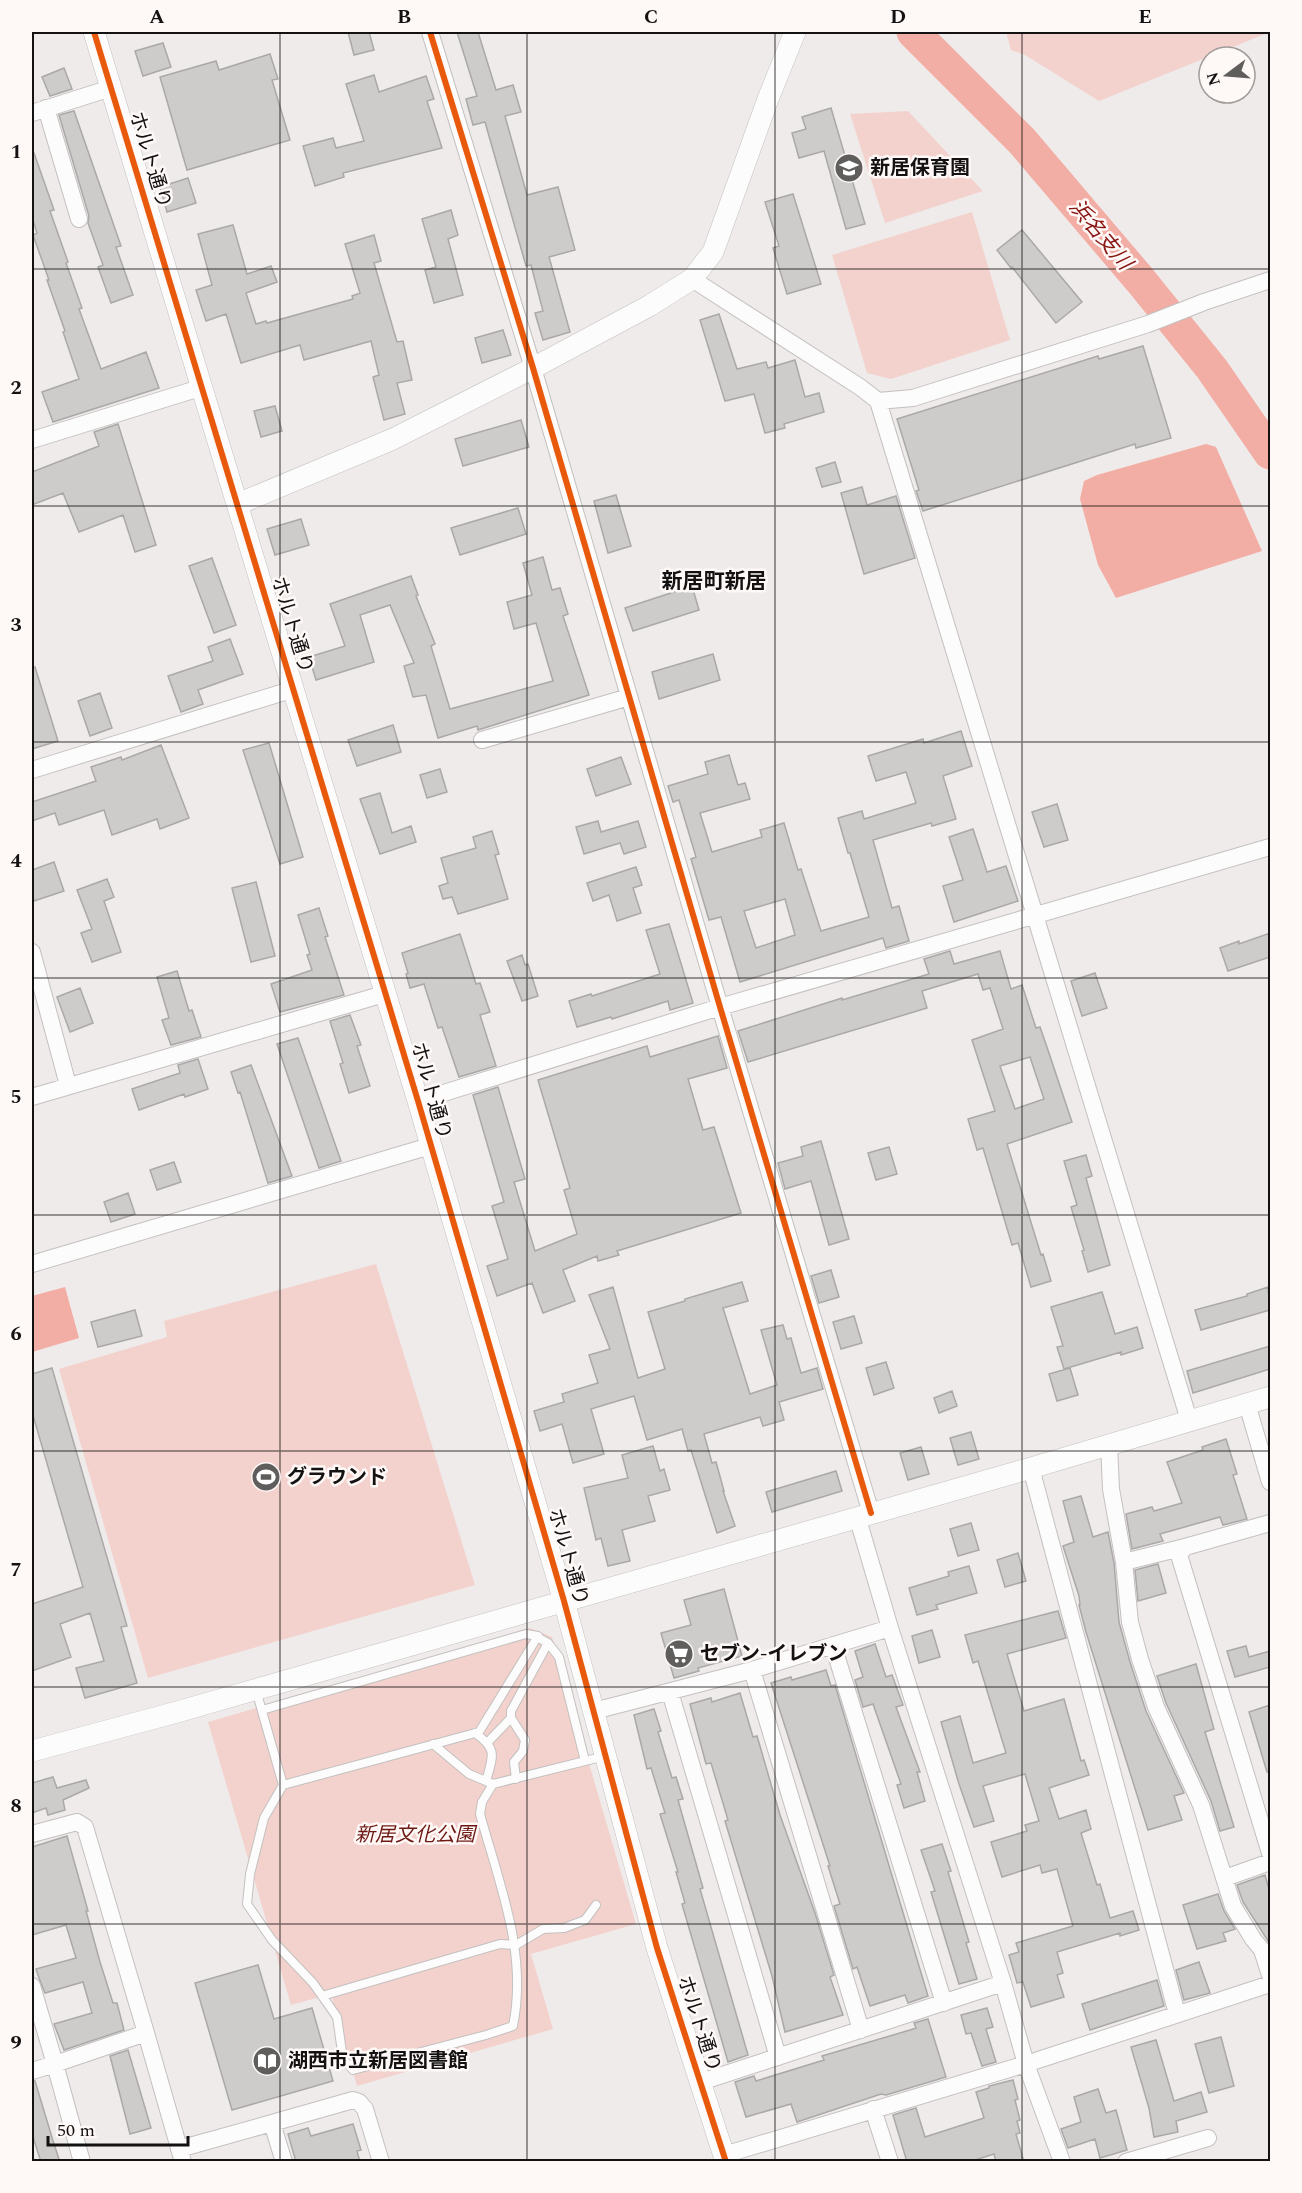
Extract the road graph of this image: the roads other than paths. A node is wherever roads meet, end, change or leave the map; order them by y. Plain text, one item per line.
1 (94, 32) edge
2 (430, 32) edge
3 (795, 32) edge
4 (111, 88) junction
5 (39, 110) edge
6 (79, 219) dead end
7 (692, 279) junction
8 (1270, 280) edge
9 (533, 368) junction
10 (203, 387) junction
11 (878, 401) junction
12 (32, 440) edge
13 (238, 504) junction
14 (294, 689) junction
15 (629, 697) junction
16 (482, 740) dead end
17 (32, 770) edge
18 (1270, 846) edge
19 (1035, 914) junction
20 (32, 952) edge
21 (384, 994) junction
22 (720, 1007) junction
23 (68, 1085) junction
24 (32, 1097) edge
25 (417, 1101) junction
26 (430, 1146) junction
27 (32, 1263) edge
28 (1270, 1397) edge
29 (1247, 1404) junction
30 (1190, 1420) junction
31 (1109, 1444) junction
32 (1032, 1468) junction
33 (1270, 1482) edge
34 (864, 1515) junction
35 (1270, 1523) edge
36 (1185, 1547) junction
37 (1124, 1562) junction
38 (564, 1601) junction
39 (890, 1628) junction
40 (537, 1637) junction
41 (548, 1643) junction
42 (833, 1644) junction
43 (752, 1670) junction
44 (670, 1692) junction
45 (259, 1700) junction
46 (594, 1711) junction
47 (511, 1718) junction
48 (475, 1733) junction
49 (488, 1742) junction
50 (433, 1744) junction
51 (32, 1751) edge
52 (606, 1756) junction
53 (585, 1761) junction
54 (516, 1779) junction
55 (490, 1783) junction
56 (283, 1785) junction
57 (32, 1834) edge
58 (1270, 1852) edge
59 (1270, 1862) edge
60 (1225, 1878) junction
61 (596, 1905) dead end
62 (516, 1945) junction
63 (1270, 1976) edge
64 (1003, 1983) junction
65 (1270, 1984) edge
66 (32, 1986) edge
67 (322, 1996) junction
68 (944, 2003) junction
69 (1177, 2013) junction
70 (861, 2030) junction
71 (146, 2033) junction
72 (778, 2056) junction
73 (55, 2064) junction
74 (1026, 2064) junction
75 (32, 2071) edge
76 (700, 2082) junction
77 (873, 2109) junction
78 (272, 2123) junction
79 (1208, 2138) dead end
80 (178, 2157) edge
81 (725, 2158) edge
82 (82, 2162) edge
83 (284, 2162) edge
84 (381, 2162) edge
85 (890, 2162) edge
86 (1062, 2162) edge
87 (1125, 2162) edge

1 - 4 street, ホルト通り
2 - 9 street
3 - 7 street
4 - 5 street
4 - 10 street, ホルト通り
5 - 6 street
7 - 9 street
7 - 11 street
8 - 11 street
9 - 13 street
9 - 15 street
10 - 12 street
10 - 13 street, ホルト通り
11 - 19 street
13 - 14 street, ホルト通り
14 - 17 street
14 - 21 street, ホルト通り
15 - 16 street
15 - 22 street
18 - 19 street
19 - 22 street
19 - 30 street
20 - 23 street
21 - 23 street
21 - 25 street, ホルト通り
22 - 25 street
22 - 34 street
23 - 24 street
25 - 26 street, ホルト通り
26 - 27 street
26 - 38 street, ホルト通り
28 - 29 street
29 - 30 street
29 - 33 street
30 - 31 street
31 - 32 street
31 - 37 street
32 - 34 street
32 - 69 street
34 - 38 street
34 - 39 street
35 - 36 street
36 - 37 street
36 - 58 street
37 - 60 street
38 - 45 street
38 - 46 street, ホルト通り
39 - 42 street
39 - 64 street
40 - 41 lane
40 - 45 lane
40 - 48 lane
41 - 47 lane
41 - 53 lane
42 - 43 street
42 - 68 street
43 - 44 street
43 - 70 street
44 - 46 street
44 - 72 street
45 - 51 street
45 - 56 lane
46 - 52 street, ホルト通り
47 - 49 lane
47 - 54 lane
48 - 49 lane
48 - 50 lane
49 - 55 lane
50 - 55 lane
50 - 56 lane
52 - 53 lane
52 - 76 street, ホルト通り
53 - 54 lane
54 - 55 lane
55 - 62 lane
56 - 67 lane
57 - 71 street
59 - 60 street
60 - 63 street
61 - 62 lane
62 - 67 lane
62 - 67 lane
64 - 68 street
64 - 74 street
65 - 69 street
66 - 73 street
68 - 70 street
69 - 74 street
70 - 72 street
71 - 73 street
71 - 80 street
72 - 76 street
73 - 75 street
73 - 82 street
74 - 77 street
74 - 86 street
76 - 81 street, ホルト通り
77 - 81 street
77 - 85 street
78 - 80 street
78 - 83 street
78 - 84 street
79 - 87 street

